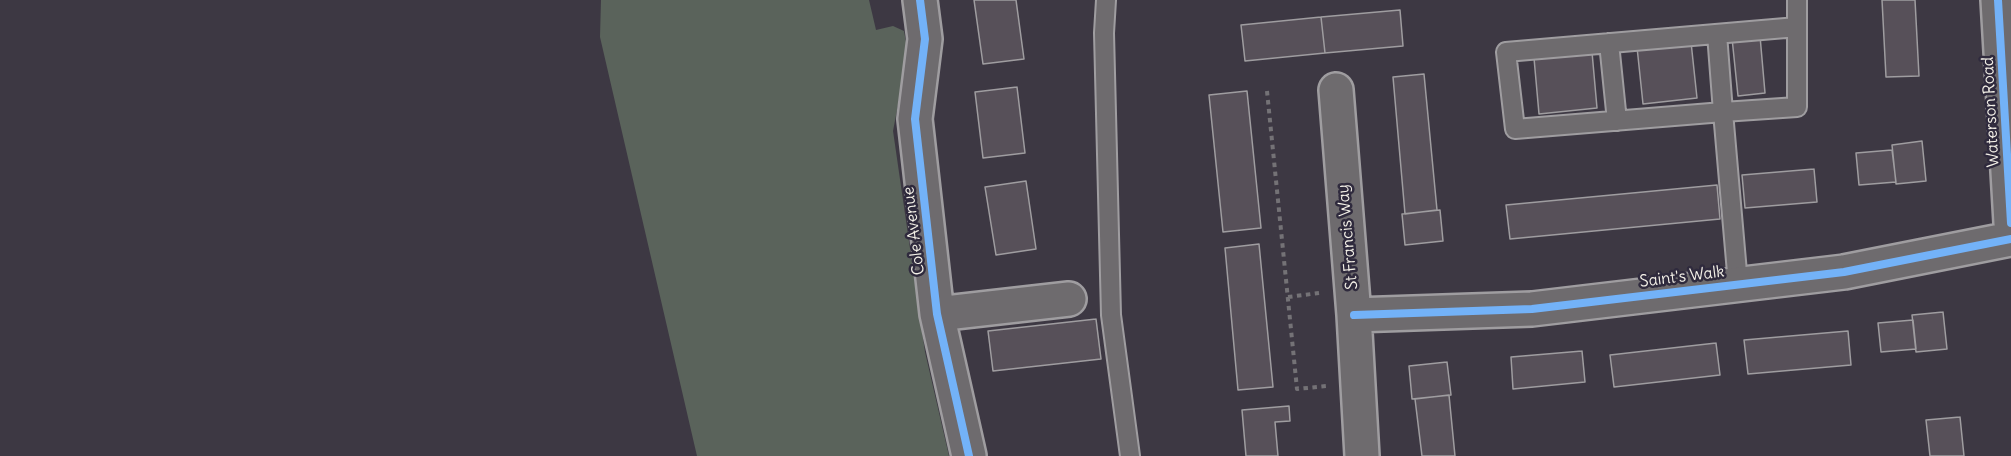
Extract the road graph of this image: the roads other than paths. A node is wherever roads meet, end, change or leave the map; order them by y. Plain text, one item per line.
1 (920, 0) edge
2 (1106, 0) edge
3 (1797, 0) edge
4 (1998, 0) edge
5 (1797, 27) junction
6 (1716, 34) junction
7 (1609, 43) junction
8 (1336, 90) dead end
9 (1723, 112) junction
10 (1617, 121) junction
11 (2011, 223) edge
12 (2011, 239) edge
13 (1738, 284) junction
14 (1069, 299) dead end
15 (937, 314) junction
16 (1354, 315) junction
17 (969, 456) edge
18 (1130, 456) edge
19 (1362, 456) edge

1 - 15 street, Cole Avenue
2 - 18 lane
3 - 5 lane
4 - 11 street, Waterson Road
5 - 6 lane
5 - 9 lane
6 - 7 lane
6 - 9 lane
7 - 10 lane
7 - 10 lane
8 - 16 street, St Francis Way
9 - 10 lane
9 - 13 lane
12 - 13 street, Saint's Walk
13 - 16 street, Saint's Walk
14 - 15 street
15 - 17 street, Cole Avenue
16 - 19 street, St Francis Way

